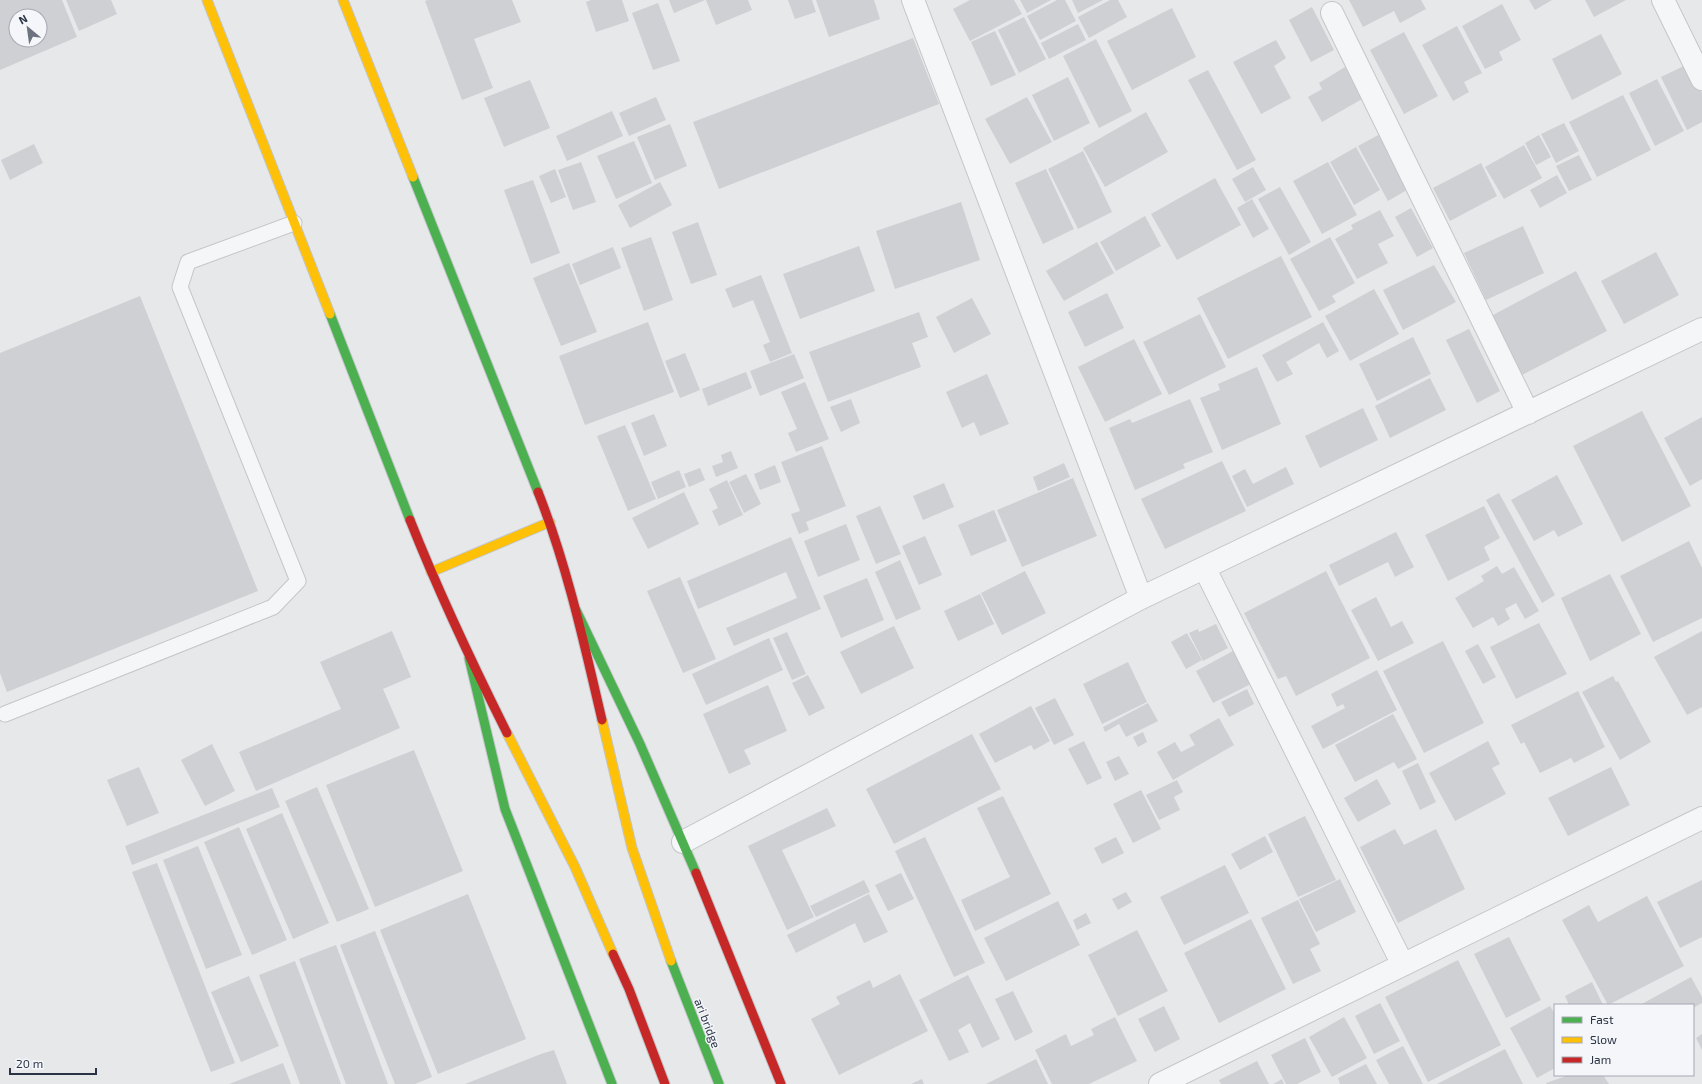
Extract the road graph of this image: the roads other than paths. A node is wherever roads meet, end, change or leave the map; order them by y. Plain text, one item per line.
1 (207, 0) edge
2 (343, 0) edge
3 (913, 0) edge
4 (1664, 0) edge
5 (1332, 13) dead end
6 (1702, 79) edge
7 (294, 223) junction
8 (1702, 329) edge
9 (1528, 413) junction
10 (550, 522) junction
11 (1205, 569) junction
12 (431, 572) junction
13 (1141, 598) junction
14 (576, 610) junction
15 (468, 658) junction
16 (5, 714) dead end
17 (1702, 818) edge
18 (683, 842) junction
19 (1403, 965) junction
20 (612, 1084) edge
21 (665, 1084) edge
22 (719, 1084) edge
23 (781, 1084) edge
24 (1160, 1084) edge

1 - 7 main road
2 - 10 main road
3 - 13 street
4 - 6 street
5 - 9 street
7 - 12 main road
7 - 16 lane
8 - 9 street
9 - 11 street
10 - 12 main road
10 - 14 main road
11 - 13 street
11 - 19 street
12 - 15 main road
13 - 18 street
14 - 18 main road
14 - 22 main road, ari bridge
15 - 20 main road
15 - 21 main road
17 - 19 street
18 - 23 main road
19 - 24 street

